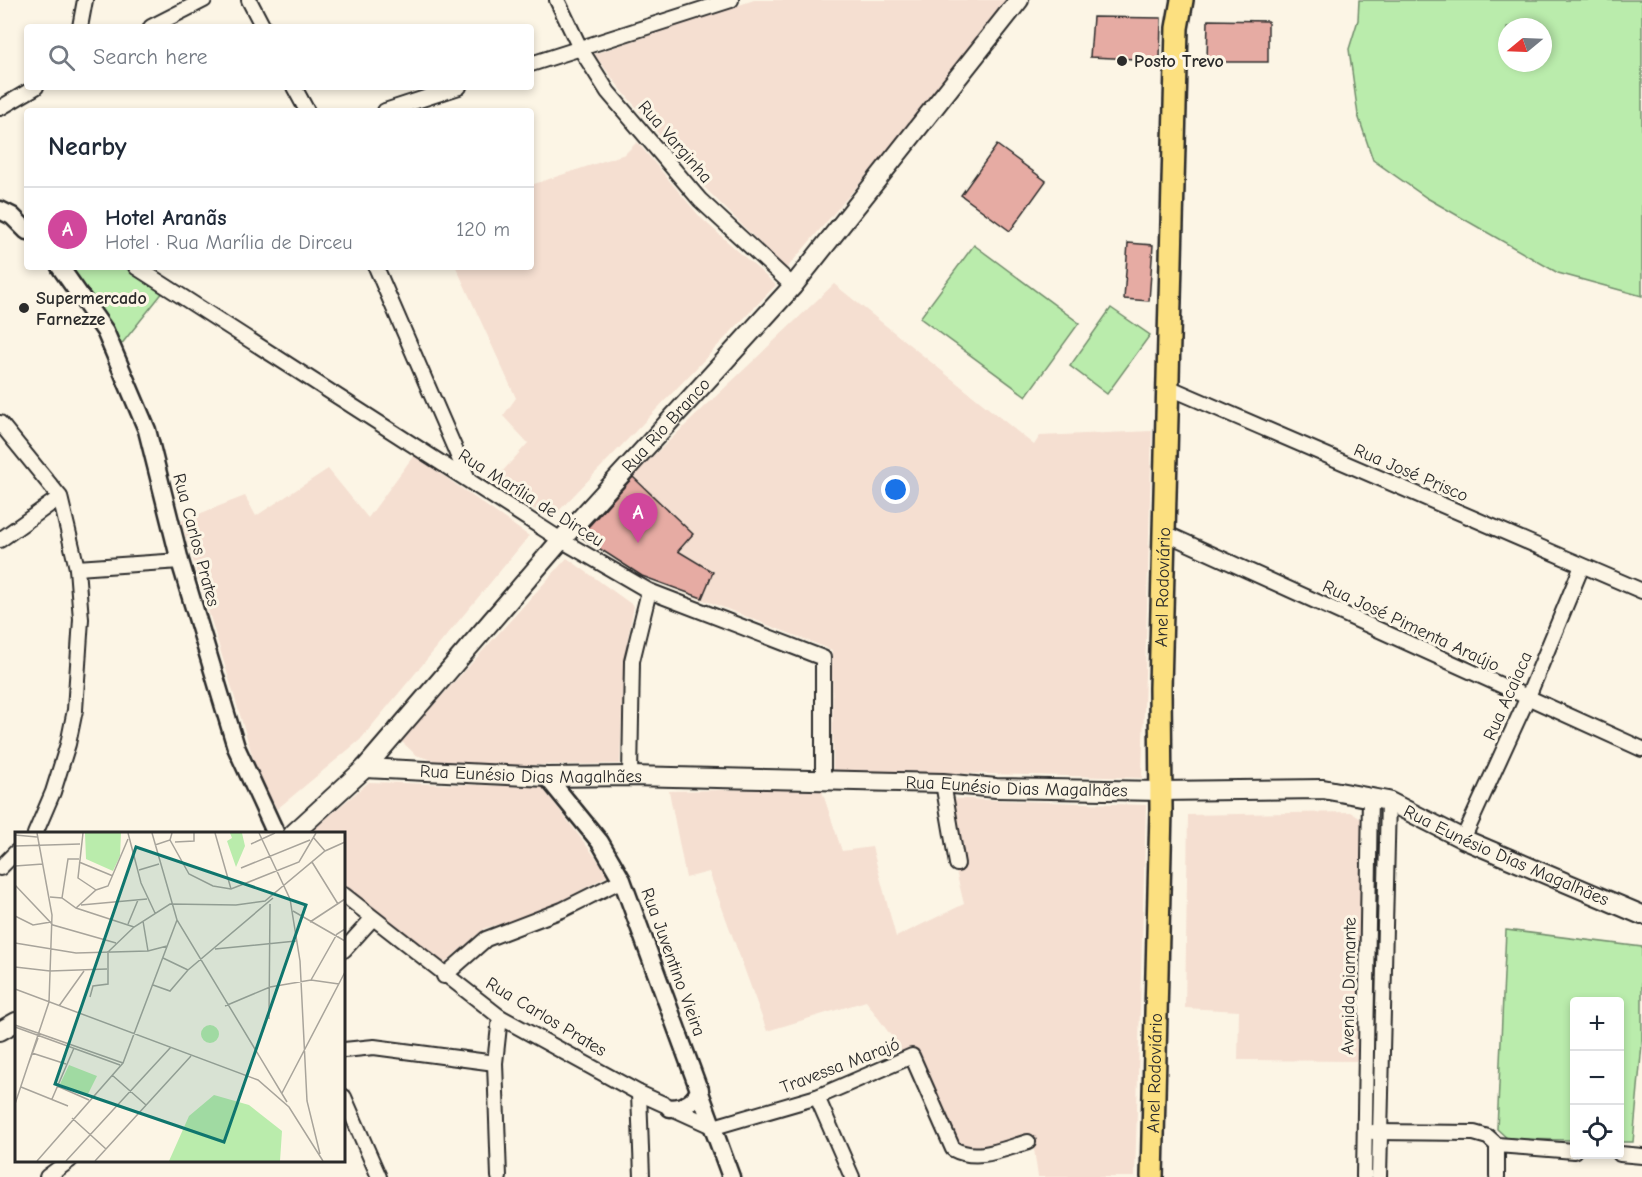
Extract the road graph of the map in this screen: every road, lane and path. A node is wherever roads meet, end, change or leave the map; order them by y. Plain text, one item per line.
1 (85, 0) edge
2 (204, 0) edge
3 (249, 0) edge
4 (557, 0) edge
5 (731, 0) edge
6 (1019, 0) edge
7 (1182, 0) edge
8 (81, 24) edge
9 (157, 24) edge
10 (261, 24) edge
11 (580, 48) junction
12 (534, 63) edge
13 (31, 90) edge
14 (296, 90) edge
15 (450, 90) edge
16 (0, 108) edge
17 (305, 108) edge
18 (394, 108) edge
19 (13, 215) edge
20 (24, 228) edge
21 (62, 270) edge
22 (141, 270) edge
23 (377, 270) edge
24 (793, 286) junction
25 (1168, 387) junction
26 (0, 423) edge
27 (468, 478) junction
28 (60, 497) junction
29 (1165, 533) junction
30 (0, 540) edge
31 (561, 540) junction
32 (180, 561) junction
33 (1582, 566) junction
34 (77, 567) junction
35 (649, 591) junction
36 (1642, 591) edge
37 (1527, 699) junction
38 (1642, 749) edge
39 (365, 768) junction
40 (630, 776) junction
41 (548, 777) junction
42 (823, 780) junction
43 (943, 783) junction
44 (1160, 791) junction
45 (1370, 796) junction
46 (1388, 801) junction
47 (36, 832) edge
48 (275, 832) edge
49 (295, 832) edge
50 (1463, 839) junction
51 (15, 853) edge
52 (957, 864) dead end
53 (0, 868) edge
54 (622, 880) junction
55 (345, 897) edge
56 (1642, 915) edge
57 (372, 919) junction
58 (345, 949) edge
59 (444, 976) junction
60 (500, 1017) junction
61 (15, 1023) edge
62 (0, 1032) edge
63 (345, 1050) edge
64 (495, 1063) junction
65 (700, 1089) junction
66 (639, 1093) junction
67 (818, 1097) junction
68 (345, 1099) edge
69 (670, 1108) junction
70 (714, 1127) junction
71 (1365, 1131) junction
72 (1380, 1132) junction
73 (1028, 1142) dead end
74 (1497, 1145) junction
75 (1570, 1151) edge
76 (1624, 1154) edge
77 (1642, 1156) edge
78 (69, 1162) edge
79 (47, 1177) edge
80 (379, 1177) edge
81 (499, 1177) edge
82 (642, 1177) edge
83 (731, 1177) edge
84 (852, 1177) edge
85 (1152, 1177) edge
86 (1364, 1177) edge
87 (1379, 1177) edge
88 (1497, 1177) edge

1 - 8 street
2 - 9 street
3 - 10 street
4 - 11 street, Rua Varginha
5 - 11 street
6 - 24 main road, Rua Rio Branco
7 - 25 main road, Anel Rodoviário
11 - 12 street
11 - 24 street, Rua Varginha
13 - 16 street
14 - 17 street
15 - 18 street
19 - 20 street
21 - 32 street, Rua Carlos Prates
22 - 27 street, Rua Marília de Dirceu
23 - 27 street
24 - 31 main road, Rua Rio Branco
25 - 29 main road, Anel Rodoviário
25 - 33 street, Rua José Prisco
26 - 28 street
27 - 31 street, Rua Marília de Dirceu
28 - 30 street
28 - 34 street
29 - 37 street, Rua José Pimenta Araújo
29 - 44 main road, Anel Rodoviário
31 - 35 street, Rua Marília de Dirceu
31 - 39 main road, Rua Rio Branco
32 - 34 street
32 - 48 street, Rua Carlos Prates
33 - 36 street, Rua José Prisco
33 - 37 street, Rua Acaiaca
34 - 47 street
35 - 40 street
35 - 42 street, Rua Marília de Dirceu
37 - 38 street, Rua José Pimenta Araújo
37 - 50 street, Rua Acaiaca
39 - 41 main road, Rua Eunésio Dias Magalhães
39 - 49 main road, Rua Rio Branco
40 - 41 main road, Rua Eunésio Dias Magalhães
40 - 42 main road, Rua Eunésio Dias Magalhães
41 - 54 street, Rua Juventino Vieira
42 - 43 main road, Rua Eunésio Dias Magalhães
43 - 44 main road, Rua Eunésio Dias Magalhães
43 - 52 street
44 - 45 main road, Rua Eunésio Dias Magalhães
44 - 85 main road, Anel Rodoviário
45 - 46 main road, Rua Eunésio Dias Magalhães
45 - 71 street, Avenida Diamante
46 - 50 main road, Rua Eunésio Dias Magalhães
46 - 72 street, Avenida Diamante
50 - 56 main road, Rua Eunésio Dias Magalhães
51 - 53 street
54 - 59 street
54 - 65 street, Rua Juventino Vieira
55 - 57 street, Rua Carlos Prates
57 - 58 street
57 - 59 street, Rua Carlos Prates
59 - 60 street, Rua Carlos Prates
60 - 64 street
60 - 66 street, Rua Carlos Prates
61 - 62 main road
63 - 64 street
64 - 81 street
65 - 69 street
65 - 70 street, Rua Juventino Vieira
66 - 69 street, Rua Carlos Prates
66 - 82 street
67 - 70 street, Travessa Marajó
67 - 73 street, Travessa Marajó
67 - 84 street
68 - 80 street
69 - 70 street, Rua Carlos Prates
70 - 83 street, Rua Juventino Vieira
71 - 72 street
71 - 86 street, Avenida Diamante
72 - 74 street
72 - 87 street, Avenida Diamante
74 - 75 street
74 - 88 street
76 - 77 street
78 - 79 street

